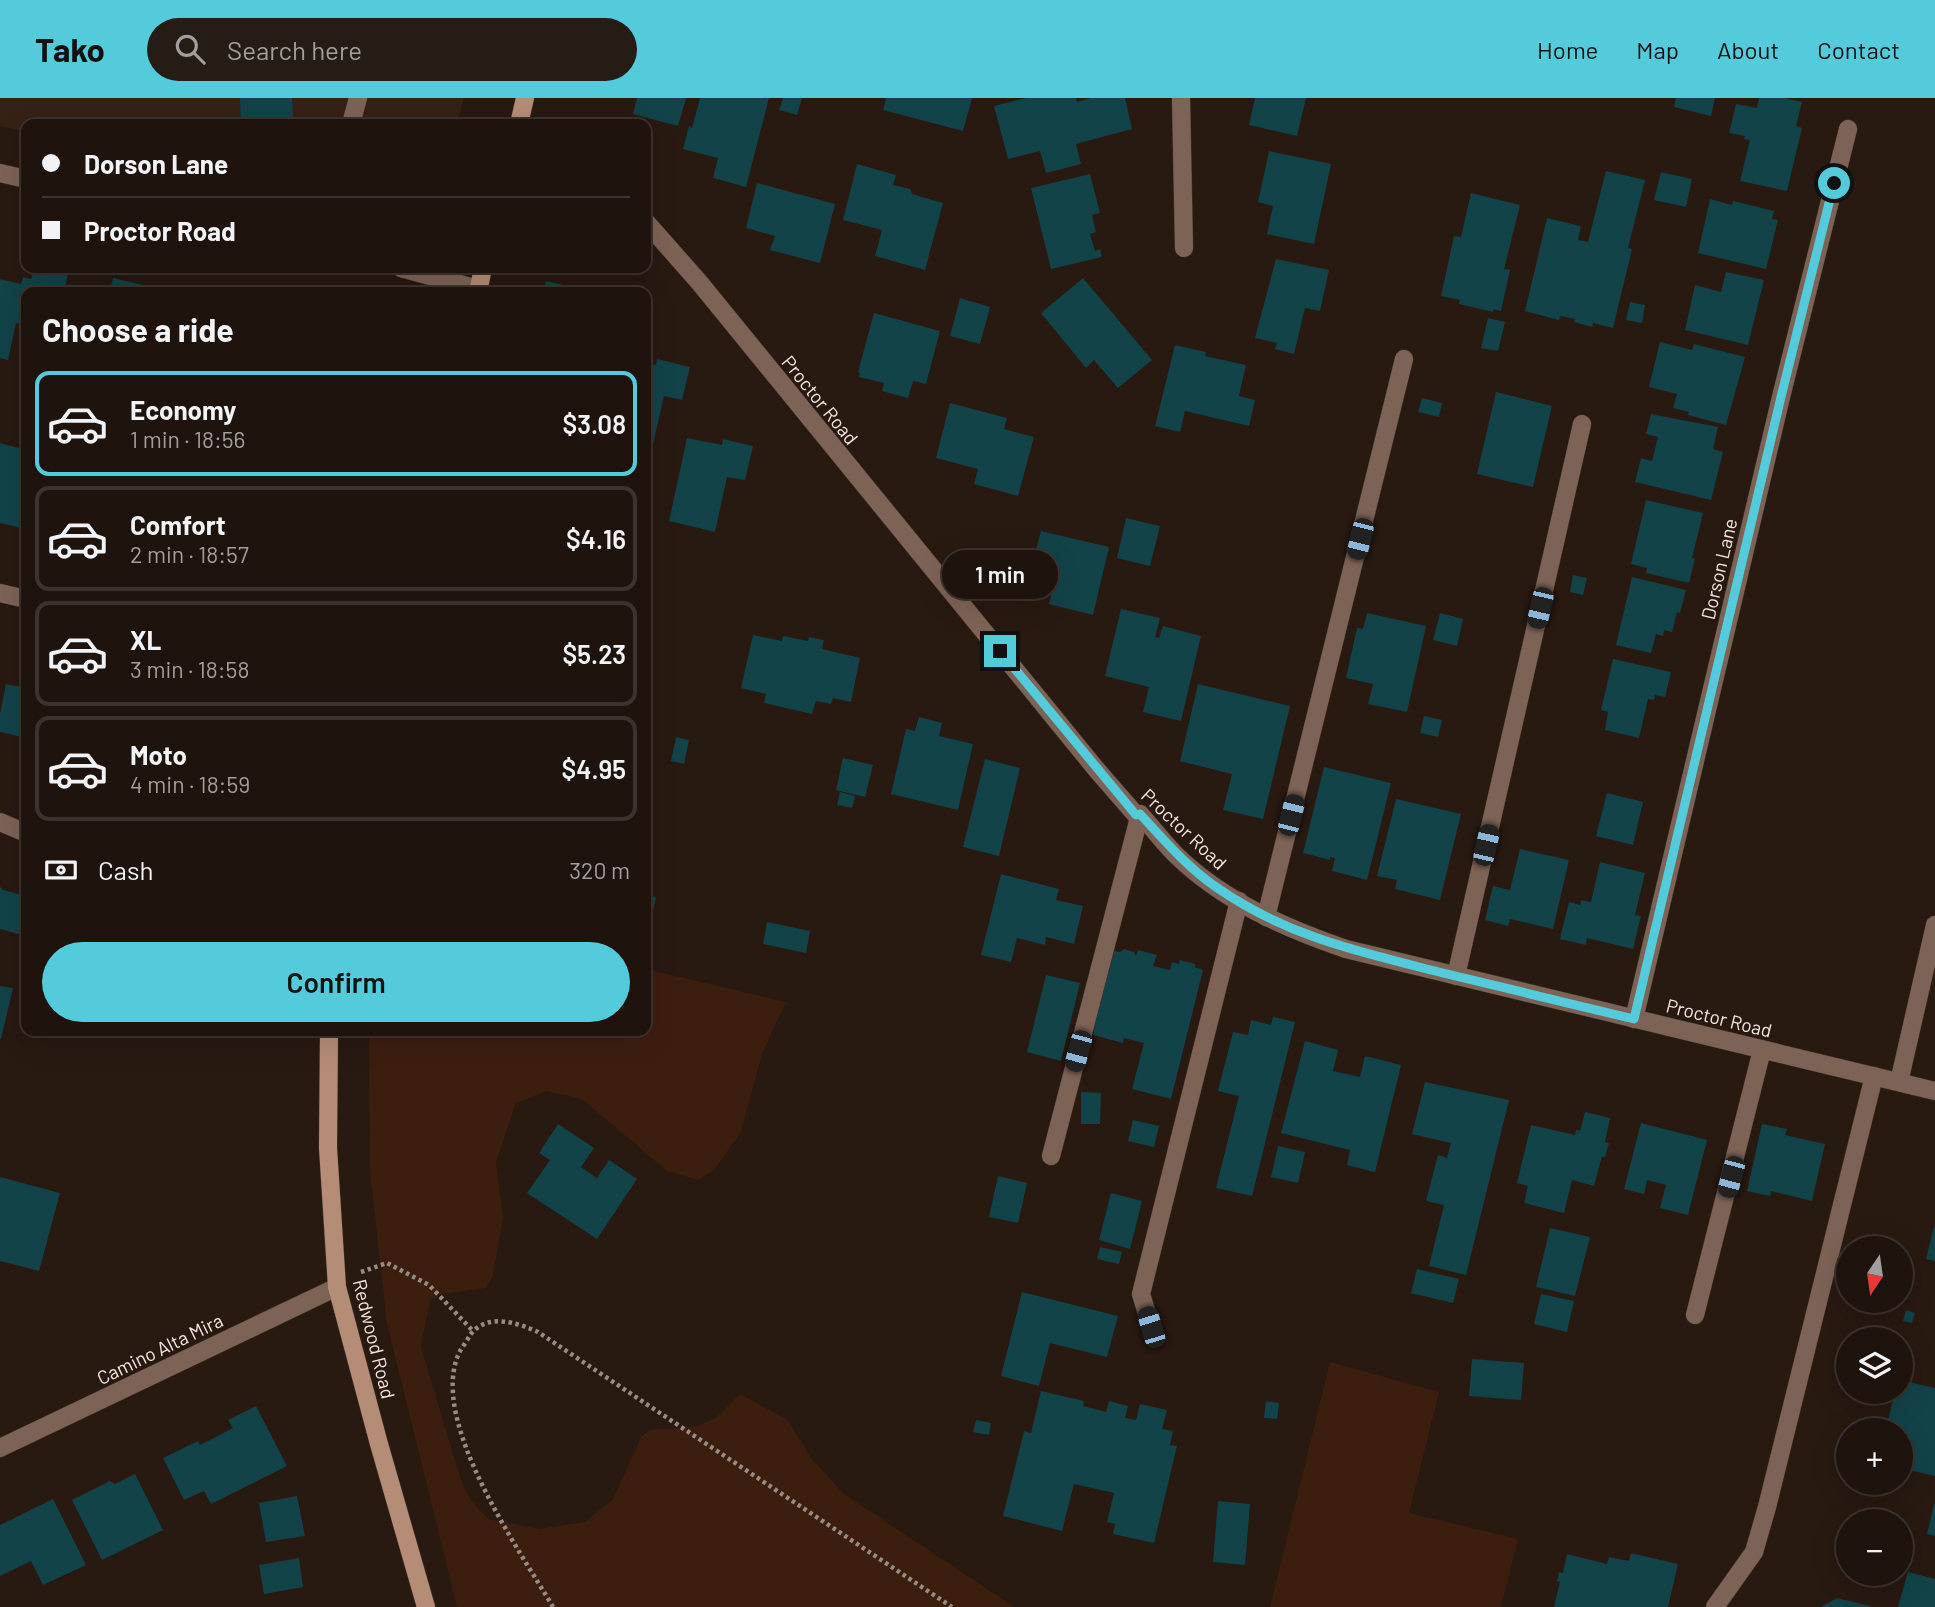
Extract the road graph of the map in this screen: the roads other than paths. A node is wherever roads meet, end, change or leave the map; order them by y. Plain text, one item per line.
1 (358, 98) edge
2 (526, 98) edge
3 (1181, 98) edge
4 (352, 119) edge
5 (520, 119) edge
6 (1848, 129) dead end
7 (0, 173) edge
8 (21, 178) edge
9 (651, 228) edge
10 (1185, 248) dead end
11 (418, 273) edge
12 (468, 287) edge
13 (1404, 359) dead end
14 (1582, 424) dead end
15 (0, 593) edge
16 (21, 598) edge
17 (1140, 814) junction
18 (0, 822) edge
19 (21, 831) edge
20 (1239, 901) junction
21 (1266, 917) junction
22 (1935, 925) edge
23 (1456, 976) junction
24 (1634, 1019) junction
25 (329, 1036) edge
26 (1762, 1050) junction
27 (1874, 1076) junction
28 (1899, 1082) junction
29 (1935, 1091) edge
30 (1051, 1156) dead end
31 (337, 1284) junction
32 (1695, 1315) dead end
33 (1151, 1327) dead end
34 (0, 1448) edge
35 (426, 1607) edge
36 (1715, 1607) edge

1 - 4 street
2 - 5 main road
3 - 10 street
6 - 24 street, Dorson Lane
7 - 8 street
9 - 17 street, Proctor Road
11 - 12 street
13 - 21 street
14 - 23 street
15 - 16 street
17 - 20 street, Proctor Road
17 - 30 street
18 - 19 street
20 - 21 street, Proctor Road
20 - 33 street
21 - 23 street, Proctor Road
22 - 28 street
23 - 24 street, Proctor Road
24 - 26 street, Proctor Road
25 - 31 main road, Redwood Road
26 - 27 street, Proctor Road
26 - 32 street
27 - 28 street, Proctor Road
27 - 36 street
28 - 29 street, Proctor Road
31 - 34 street, Camino Alta Mira
31 - 35 main road, Redwood Road

